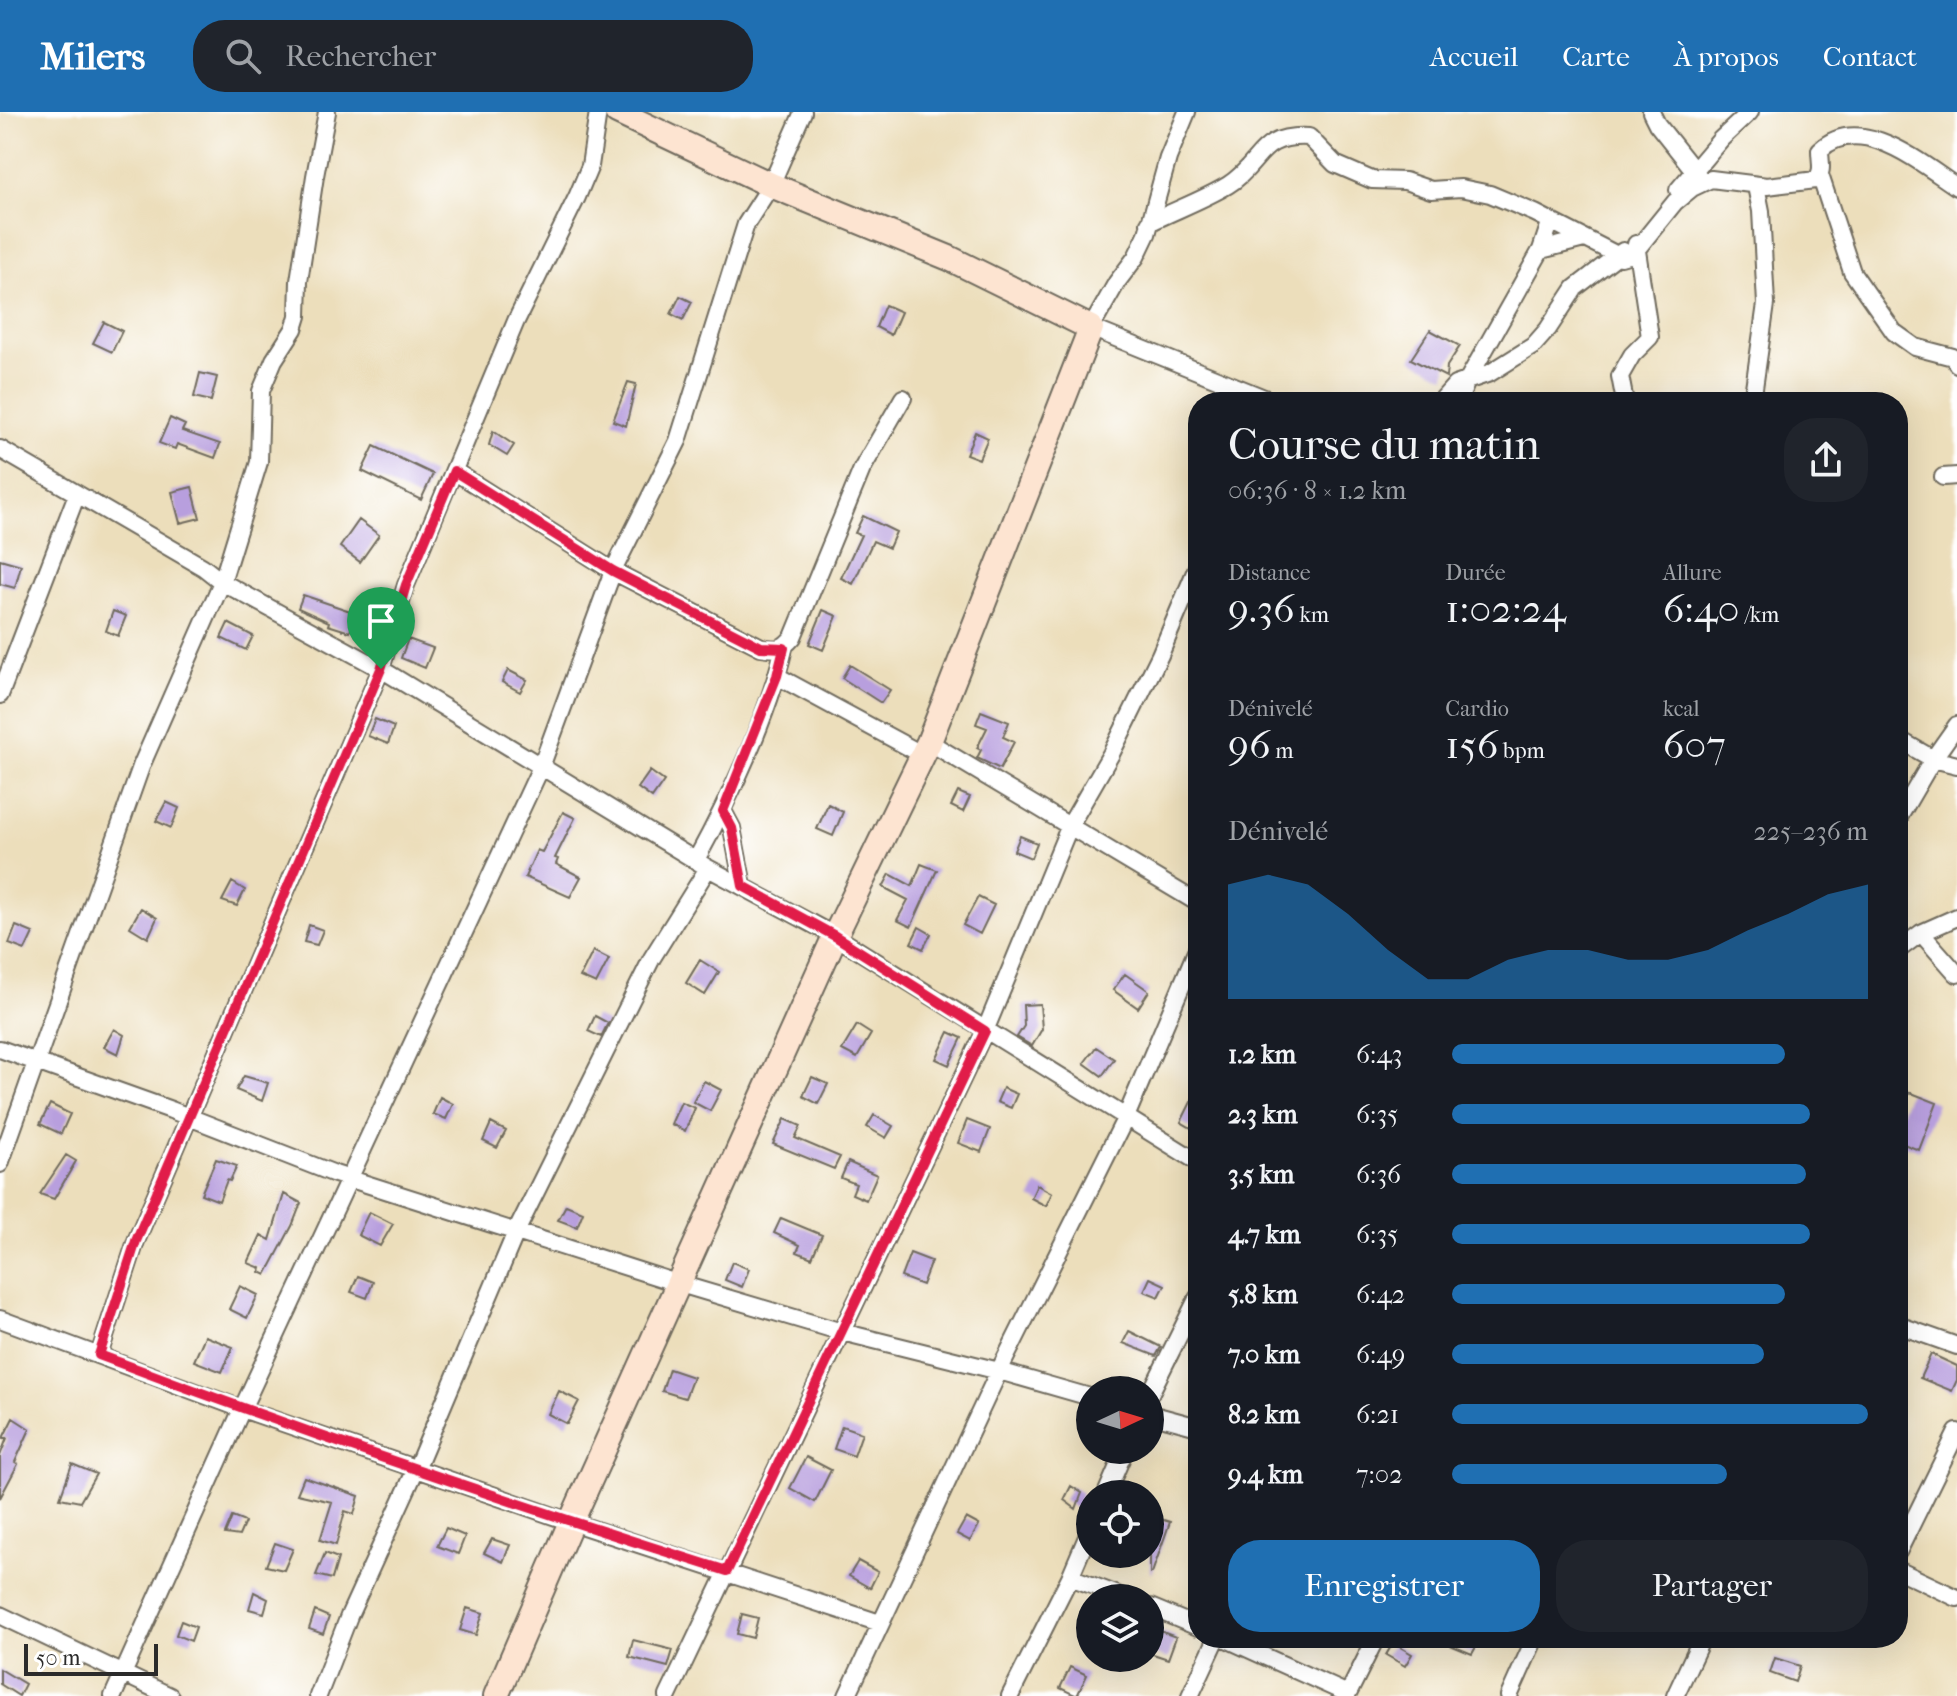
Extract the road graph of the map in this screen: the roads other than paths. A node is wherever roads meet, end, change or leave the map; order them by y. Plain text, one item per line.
1 (327, 112) edge
2 (598, 112) edge
3 (617, 112) edge
4 (803, 112) edge
5 (1187, 112) edge
6 (1651, 112) edge
7 (1750, 112) edge
8 (1820, 175) junction
9 (1699, 178) junction
10 (771, 185) junction
11 (1756, 186) junction
12 (1957, 187) edge
13 (1149, 223) junction
14 (1550, 223) junction
15 (1584, 239) junction
16 (1636, 246) junction
17 (1541, 250) junction
18 (1618, 255) junction
19 (1091, 328) junction
20 (1957, 364) edge
21 (1467, 381) junction
22 (1238, 392) edge
23 (1449, 392) edge
24 (1462, 392) edge
25 (1623, 392) edge
26 (1753, 392) edge
27 (903, 398) dead end
28 (1, 451) edge
29 (454, 471) junction
30 (77, 494) junction
31 (613, 571) junction
32 (222, 582) junction
33 (1188, 591) edge
34 (784, 648) junction
35 (381, 669) junction
36 (777, 676) junction
37 (0, 695) edge
38 (1957, 725) edge
39 (1908, 745) edge
40 (926, 748) junction
41 (1933, 759) junction
42 (1957, 765) edge
43 (541, 767) junction
44 (1908, 802) edge
45 (723, 811) junction
46 (1070, 825) junction
47 (702, 864) junction
48 (743, 886) junction
49 (1188, 897) edge
50 (1957, 917) edge
51 (1921, 933) junction
52 (835, 936) junction
53 (1908, 943) edge
54 (1188, 971) edge
55 (1957, 974) edge
56 (985, 1031) junction
57 (0, 1049) edge
58 (36, 1061) junction
59 (1126, 1117) junction
60 (188, 1118) junction
61 (1188, 1156) edge
62 (0, 1164) edge
63 (351, 1179) junction
64 (516, 1232) junction
65 (680, 1284) junction
66 (1188, 1317) edge
67 (0, 1319) edge
68 (1908, 1329) edge
69 (842, 1332) junction
70 (1957, 1346) edge
71 (99, 1355) junction
72 (999, 1371) junction
73 (1159, 1376) edge
74 (1076, 1393) edge
75 (242, 1409) junction
76 (1164, 1418) edge
77 (1188, 1424) edge
78 (1957, 1432) edge
79 (416, 1469) junction
80 (571, 1522) junction
81 (1908, 1532) edge
82 (1076, 1563) edge
83 (727, 1571) junction
84 (1908, 1575) edge
85 (1070, 1577) junction
86 (1089, 1584) edge
87 (1957, 1598) edge
88 (1164, 1613) edge
89 (0, 1615) edge
90 (880, 1623) junction
91 (1188, 1623) edge
92 (1212, 1648) edge
93 (1246, 1648) edge
94 (1371, 1648) edge
95 (1531, 1648) edge
96 (1697, 1648) edge
97 (123, 1674) junction
98 (1347, 1695) edge
99 (113, 1696) edge
100 (170, 1696) edge
101 (318, 1696) edge
102 (496, 1696) edge
103 (668, 1696) edge
104 (847, 1696) edge
105 (1010, 1696) edge
106 (1190, 1696) edge
107 (1509, 1696) edge
108 (1675, 1696) edge

1 - 32 street
2 - 29 street
3 - 10 street
4 - 10 street
5 - 13 street
6 - 9 street
7 - 9 street
8 - 11 street
8 - 12 street
8 - 20 street
9 - 11 street
9 - 16 street
10 - 19 street
10 - 31 street
11 - 26 street
13 - 14 street
13 - 19 street
14 - 15 street
14 - 17 street
15 - 17 street
15 - 18 street
16 - 18 street
16 - 25 street
17 - 21 street
18 - 21 street
19 - 22 street
19 - 40 street
21 - 23 street
21 - 24 street
27 - 34 street
28 - 30 street
29 - 31 street
29 - 35 street
30 - 32 street
30 - 37 street
31 - 34 street
31 - 43 street
32 - 35 street
32 - 58 street
33 - 46 street
34 - 36 street
35 - 43 street
35 - 60 street
36 - 40 street
36 - 45 street
38 - 41 street
39 - 41 street
40 - 46 street
40 - 52 street
41 - 42 street
41 - 44 street
43 - 47 street
43 - 63 street
45 - 47 street
45 - 48 street
46 - 49 street
46 - 56 street
47 - 48 street
47 - 64 street
48 - 52 street
50 - 51 street
51 - 53 street
51 - 55 street
52 - 56 street
52 - 65 street
54 - 59 street
56 - 59 street
56 - 69 street
57 - 58 street
58 - 60 street
58 - 62 street
59 - 61 street
59 - 72 street
60 - 63 street
60 - 71 street
63 - 64 street
63 - 75 street
64 - 65 street
64 - 79 street
65 - 69 street
65 - 80 street
66 - 73 street
67 - 71 street
68 - 70 street
69 - 72 street
69 - 83 street
71 - 75 street
72 - 74 street
72 - 90 street
75 - 79 street
75 - 97 street
76 - 77 street
78 - 81 street
79 - 80 street
79 - 101 street
80 - 83 street
80 - 102 street
82 - 85 street
83 - 90 street
83 - 103 street
84 - 87 street
85 - 86 street
85 - 105 street
88 - 91 street
89 - 97 street
90 - 104 street
92 - 106 street
93 - 98 street
94 - 98 street
95 - 107 street
96 - 108 street
97 - 99 street
97 - 100 street

